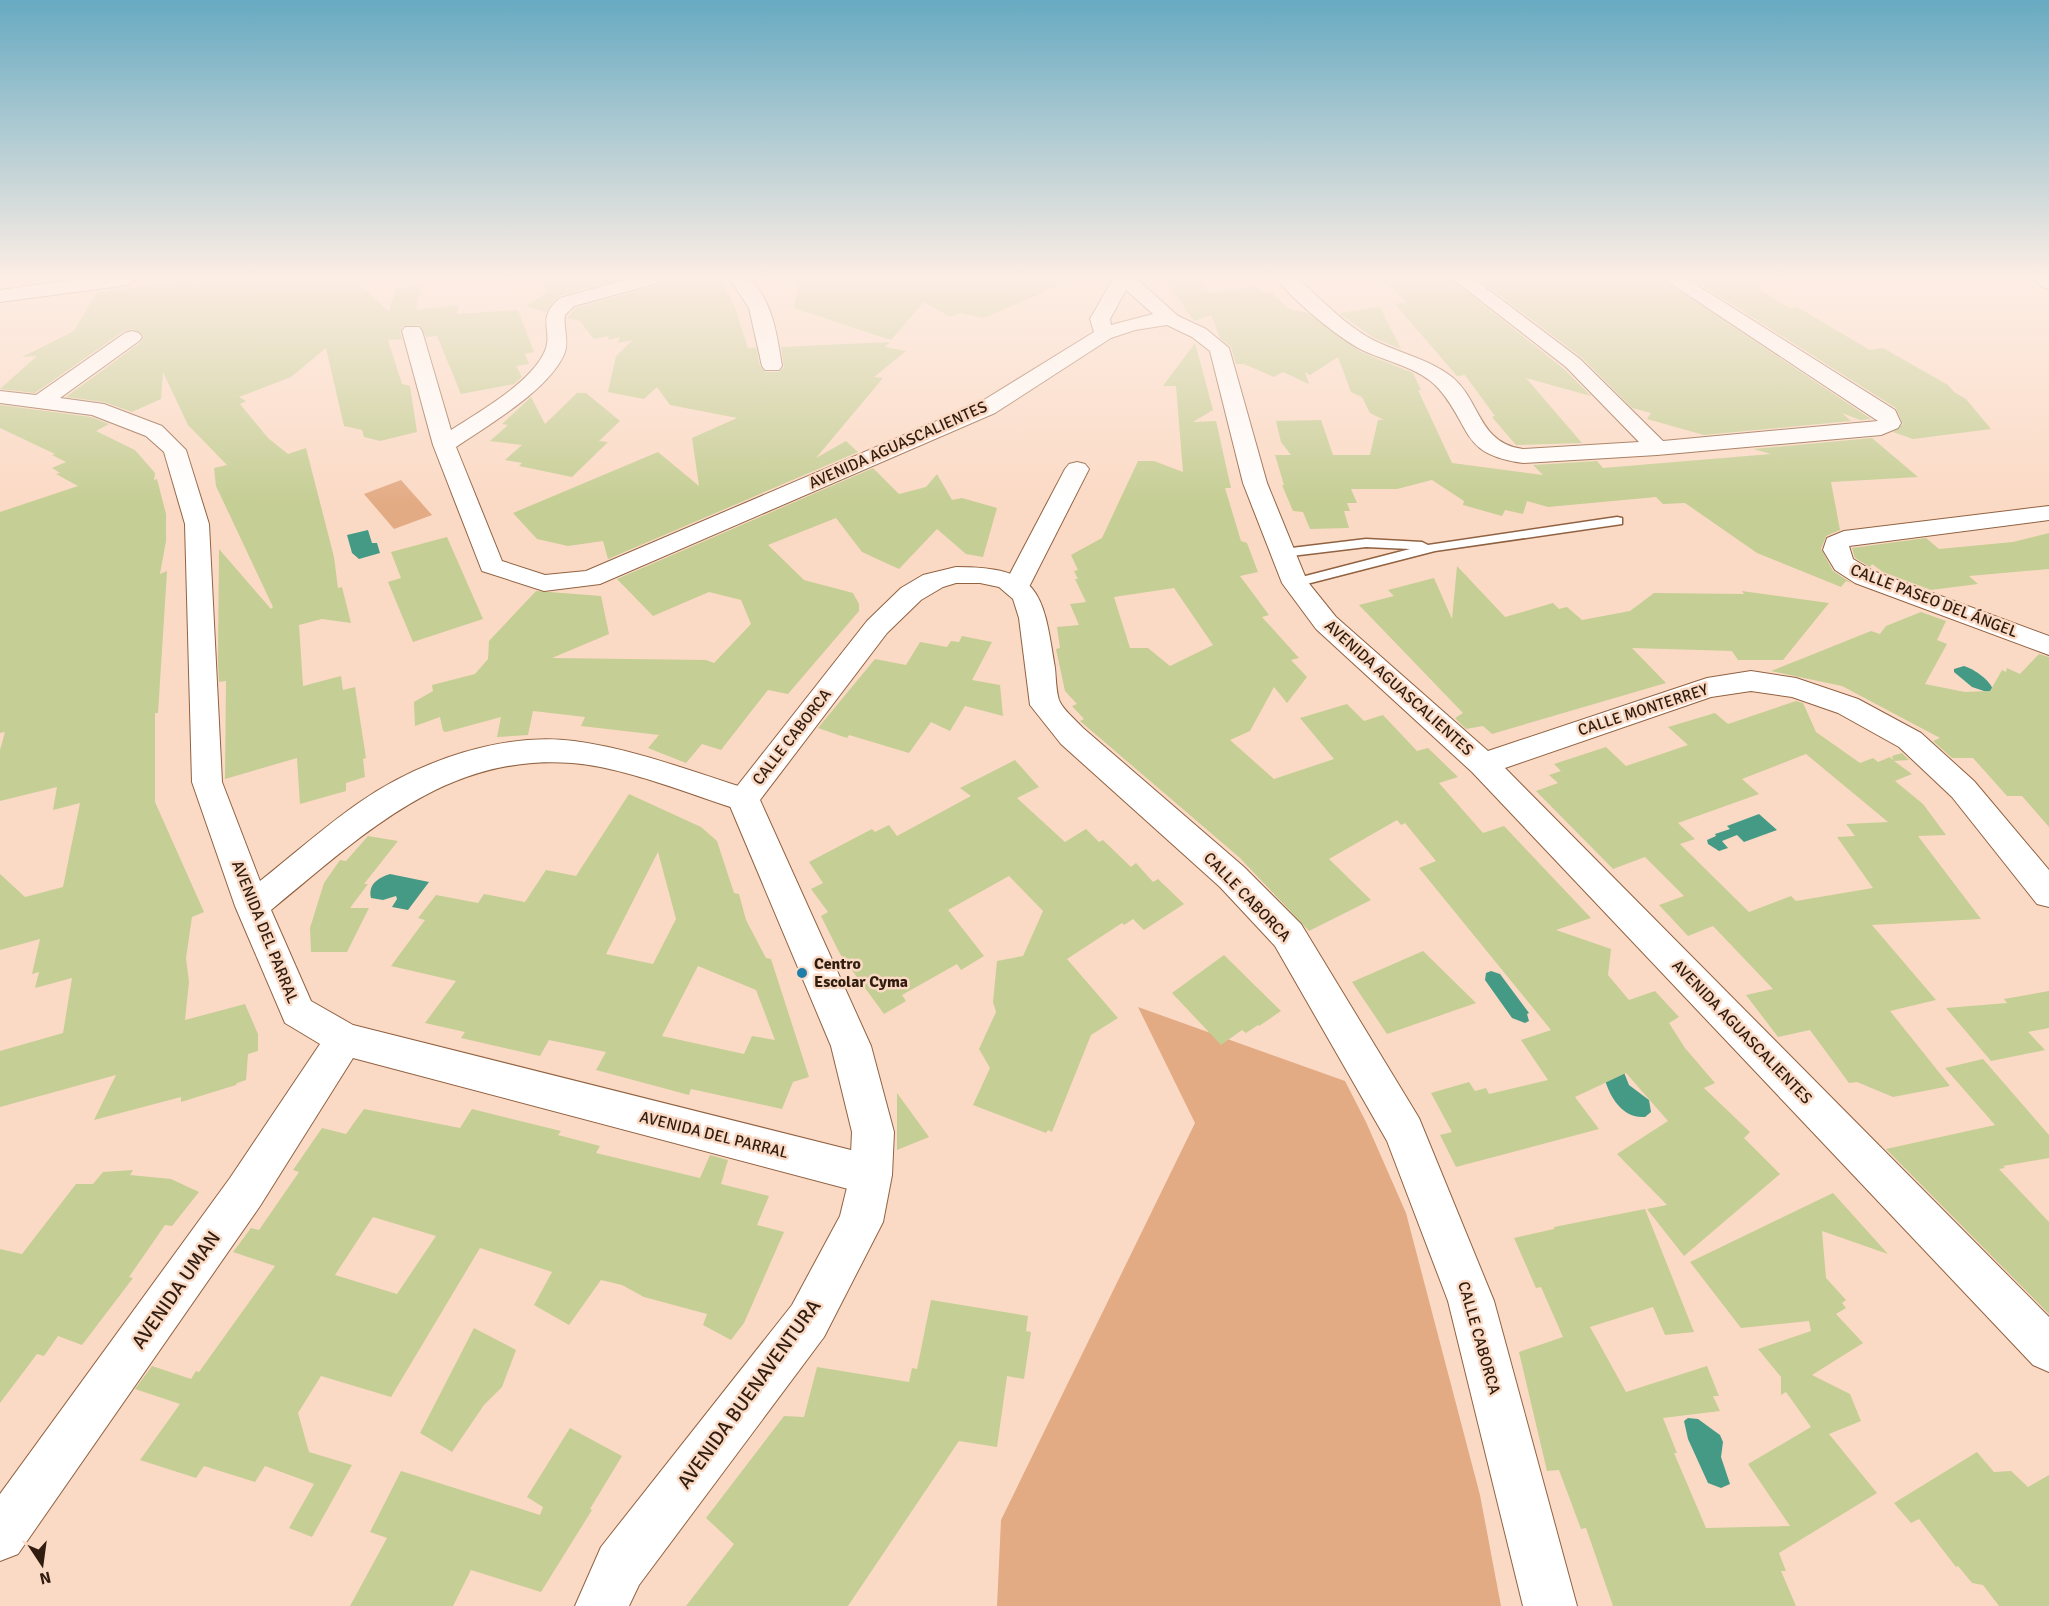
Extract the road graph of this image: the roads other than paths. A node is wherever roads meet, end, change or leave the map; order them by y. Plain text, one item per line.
1 (108, 354) edge
2 (418, 354) edge
3 (554, 354) edge
4 (770, 354) edge
5 (1072, 354) edge
6 (1221, 354) edge
7 (1389, 354) edge
8 (1561, 354) edge
9 (1793, 354) edge
10 (772, 366) dead end
11 (0, 397) edge
12 (42, 401) junction
13 (444, 445) junction
14 (1657, 448) junction
15 (1077, 469) dead end
16 (2049, 513) edge
17 (1617, 521) dead end
18 (1435, 547) junction
19 (1282, 553) junction
20 (1294, 583) junction
21 (1017, 586) junction
22 (2049, 646) edge
23 (1483, 764) junction
24 (743, 800) junction
25 (2049, 894) edge
26 (252, 906) junction
27 (344, 1039) junction
28 (871, 1175) junction
29 (2049, 1348) edge
30 (0, 1536) edge
31 (602, 1606) edge
32 (1550, 1606) edge

1 - 12 street
2 - 13 street
3 - 13 street
4 - 10 street
5 - 13 street, AVENIDA AGUASCALIENTES
6 - 19 street, AVENIDA AGUASCALIENTES
7 - 14 street
8 - 14 street
9 - 14 street
11 - 12 street, AVENIDA DEL PARRAL
12 - 26 street, AVENIDA DEL PARRAL
15 - 21 street
16 - 22 street, CALLE PASEO DEL ÁNGEL
17 - 18 lane
18 - 19 lane
18 - 20 lane
19 - 20 street, AVENIDA AGUASCALIENTES
20 - 23 street, AVENIDA AGUASCALIENTES
21 - 24 street, CALLE CABORCA
21 - 32 street, CALLE CABORCA
23 - 25 street, CALLE MONTERREY
23 - 29 street, AVENIDA AGUASCALIENTES
24 - 26 street
24 - 28 street, AVENIDA BUENAVENTURA
26 - 27 street, AVENIDA DEL PARRAL
27 - 28 street, AVENIDA DEL PARRAL
27 - 30 street, AVENIDA UMAN
28 - 31 street, AVENIDA BUENAVENTURA

